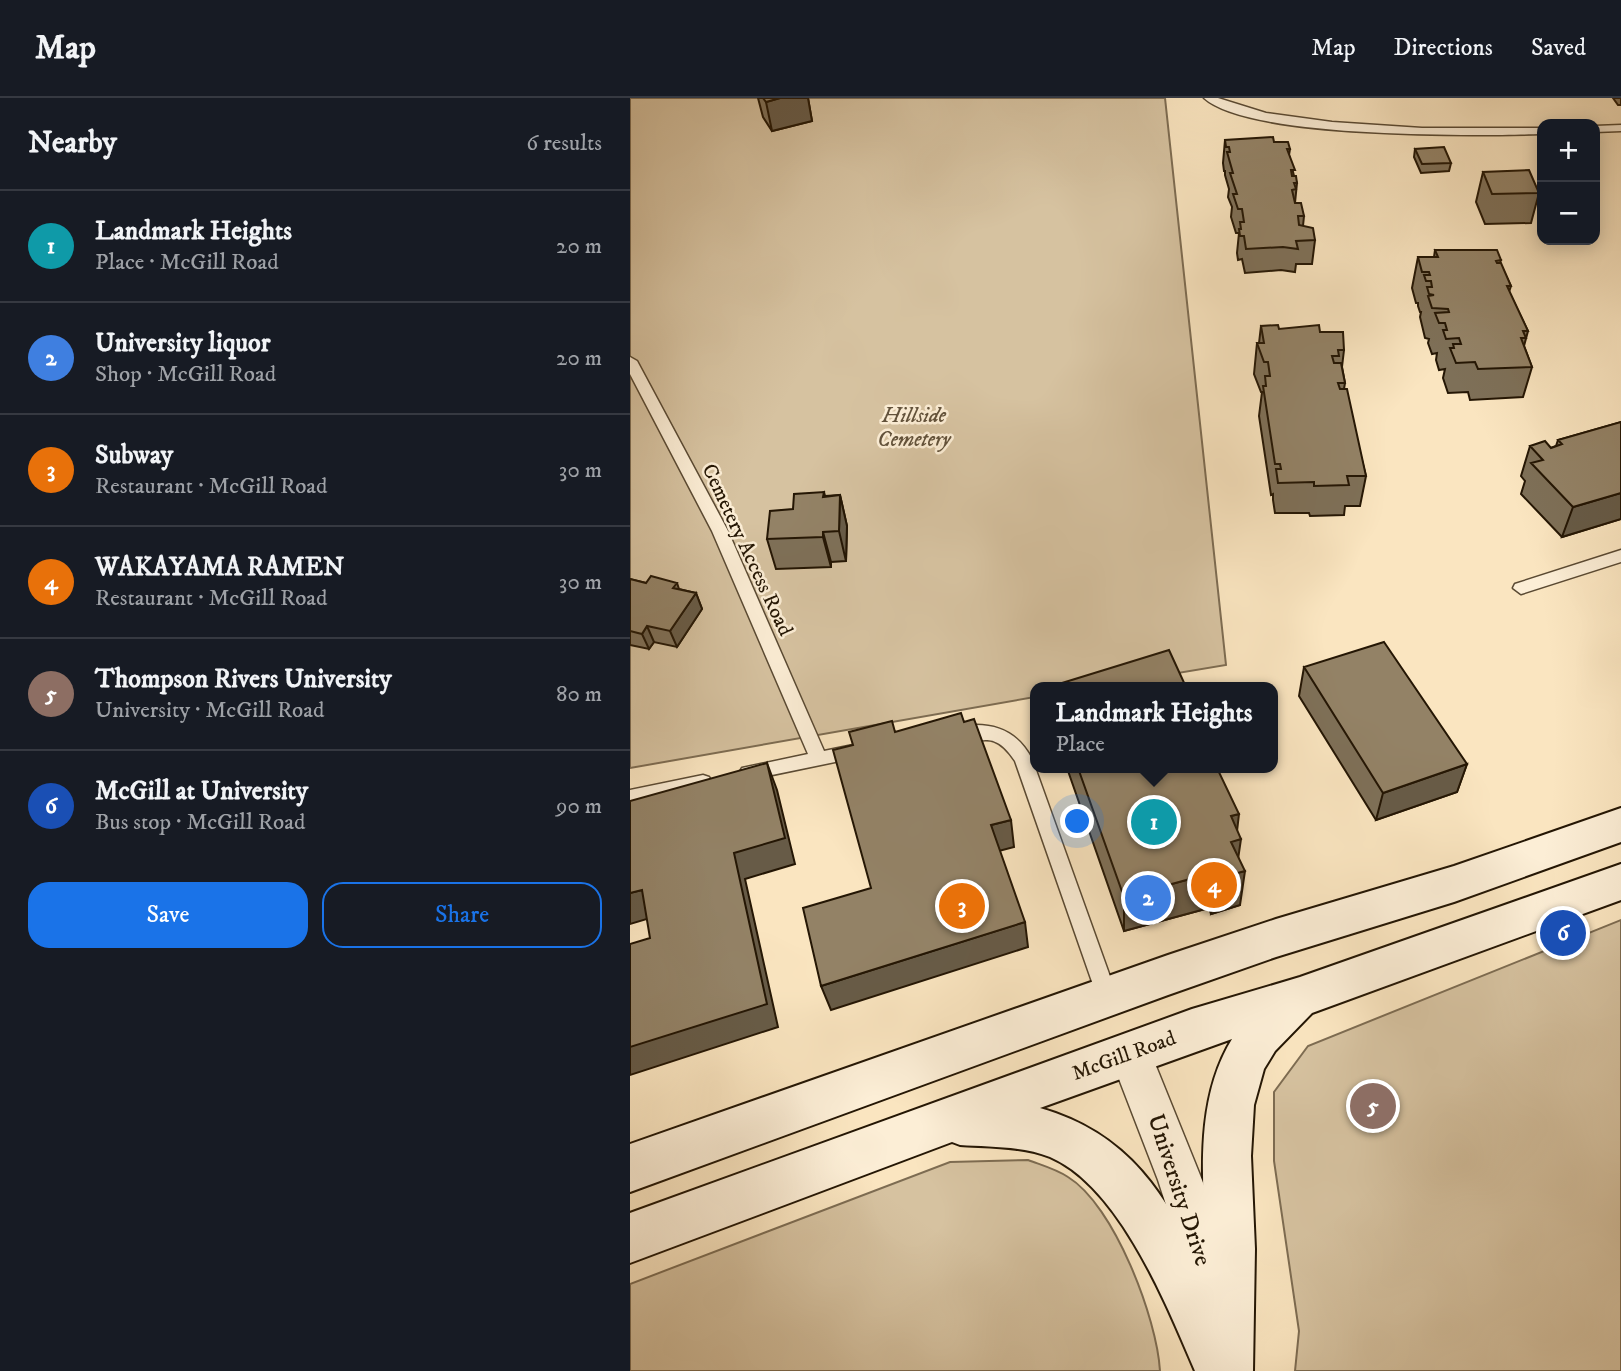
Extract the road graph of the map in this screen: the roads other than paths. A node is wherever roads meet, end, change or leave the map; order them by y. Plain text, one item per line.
1 (1210, 98) edge
2 (1621, 128) edge
3 (1600, 129) edge
4 (1537, 131) edge
5 (630, 361) edge
6 (1621, 556) edge
7 (1521, 588) dead end
8 (931, 738) edge
9 (881, 746) edge
10 (819, 759) junction
11 (630, 797) edge
12 (1621, 825) edge
13 (1621, 882) edge
14 (1107, 996) junction
15 (1300, 998) junction
16 (1130, 1053) junction
17 (948, 1121) junction
18 (630, 1168) edge
19 (630, 1238) edge
20 (1225, 1371) edge

1 - 4 lane
2 - 3 lane
5 - 10 lane, Cemetery Access Road
6 - 7 lane
8 - 14 lane
9 - 10 lane
10 - 11 lane
12 - 14 main road
13 - 15 main road, McGill Road
14 - 16 main road
14 - 18 main road
15 - 16 main road, McGill Road
15 - 20 main road
16 - 17 main road, McGill Road
16 - 20 street, University Drive
17 - 19 main road, McGill Road
17 - 20 main road

